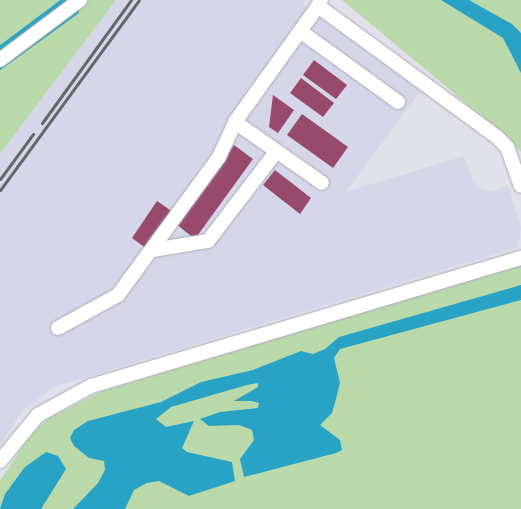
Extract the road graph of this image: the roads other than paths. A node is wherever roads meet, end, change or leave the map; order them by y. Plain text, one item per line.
1 (80, 0) edge
2 (320, 3) edge
3 (300, 30) junction
4 (0, 60) edge
5 (398, 102) dead end
6 (234, 122) junction
7 (276, 152) junction
8 (322, 183) dead end
9 (521, 186) edge
10 (153, 250) junction
11 (521, 258) edge
12 (58, 328) dead end
13 (0, 461) edge

1 - 4 street
2 - 3 street
2 - 9 street
3 - 5 street
3 - 6 street
6 - 7 street
6 - 10 street
7 - 8 street
7 - 10 street
10 - 12 street
11 - 13 street

